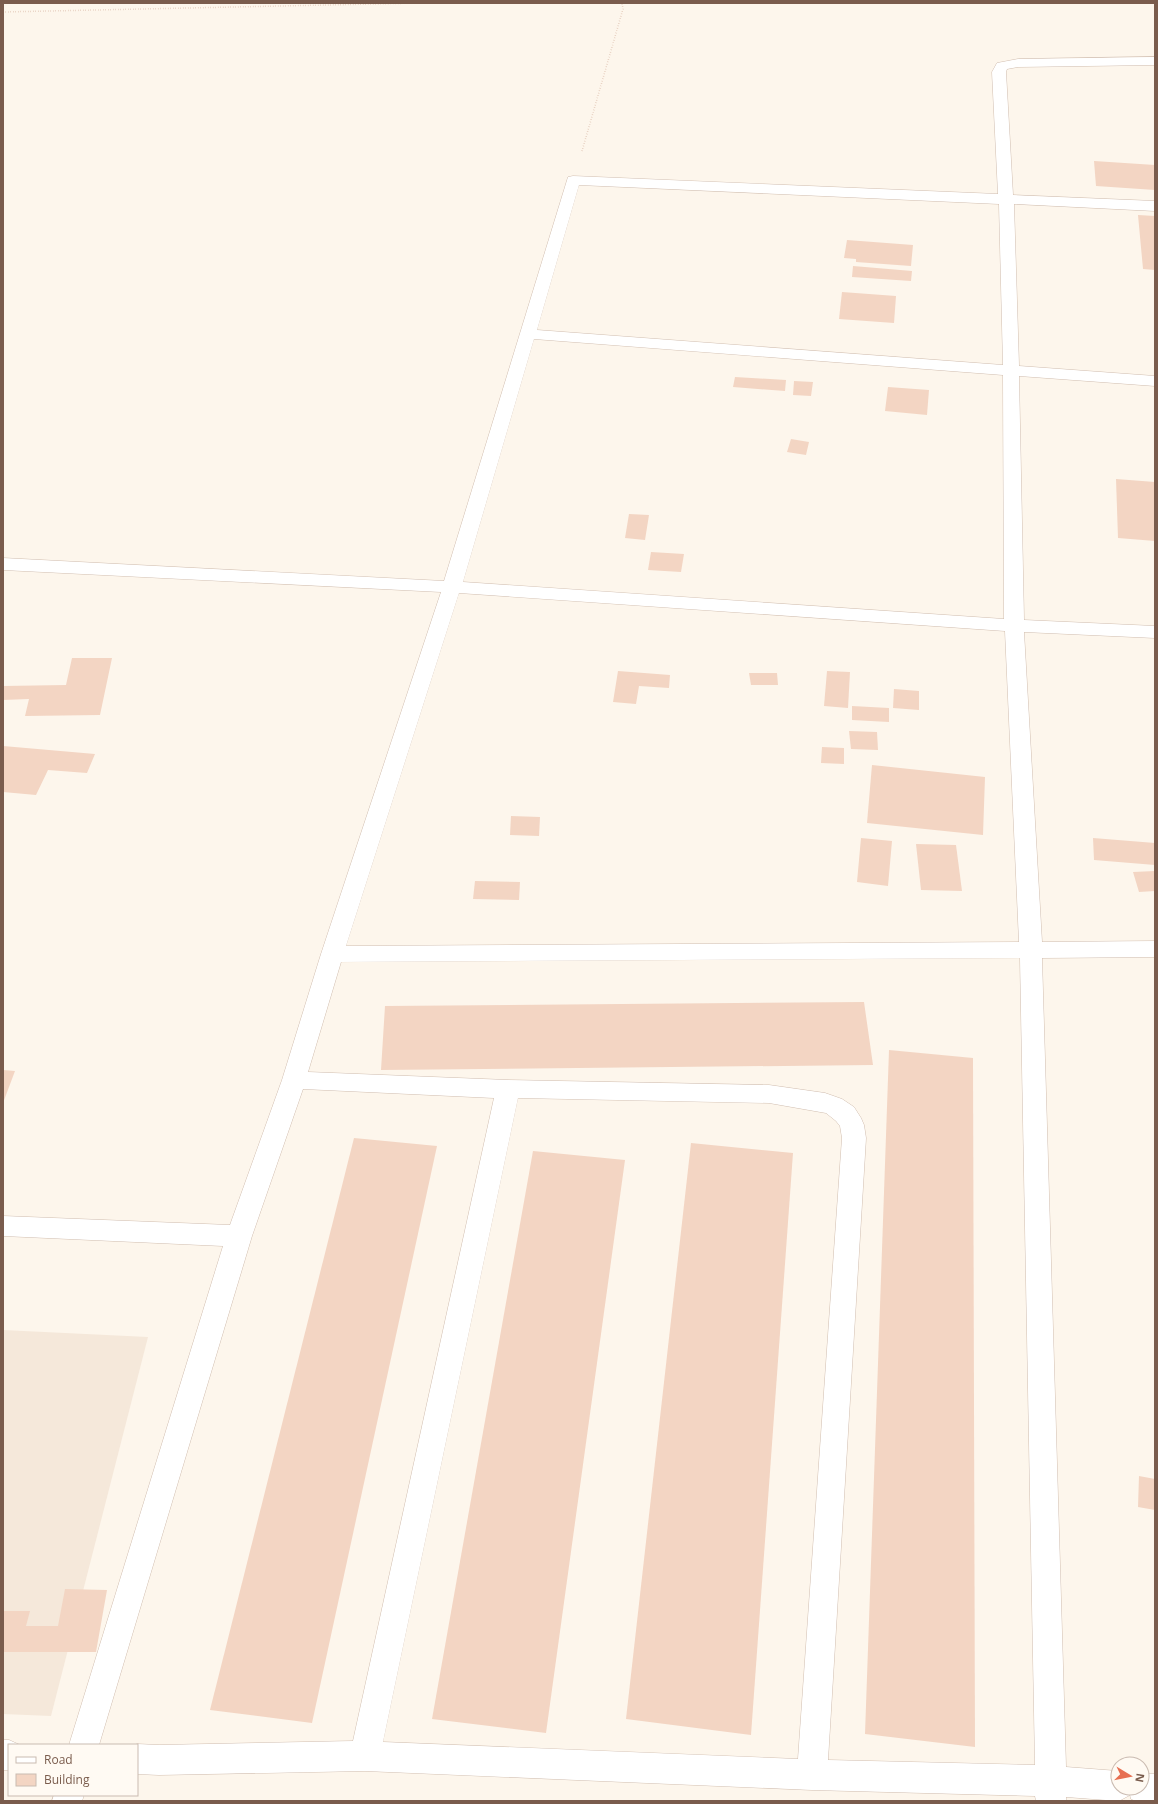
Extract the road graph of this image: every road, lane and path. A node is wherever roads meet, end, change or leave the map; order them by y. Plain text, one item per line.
1 (419, 3) edge
2 (622, 3) edge
3 (3, 12) edge
4 (1155, 61) edge
5 (573, 180) junction
6 (1006, 200) junction
7 (1155, 206) edge
8 (528, 334) junction
9 (1012, 370) junction
10 (1155, 381) edge
11 (3, 564) edge
12 (452, 587) junction
13 (1014, 626) junction
14 (1155, 632) edge
15 (1031, 949) junction
16 (1155, 949) edge
17 (332, 954) junction
18 (294, 1080) junction
19 (508, 1089) junction
20 (3, 1226) edge
21 (239, 1236) junction
22 (84, 1744) edge
23 (366, 1756) junction
24 (138, 1759) edge
25 (812, 1775) junction
26 (1110, 1787) edge
27 (1051, 1791) edge

1 - 3 path
2 - 5 path
4 - 6 street
5 - 6 street
5 - 8 street
6 - 7 street
6 - 9 street
8 - 9 street
8 - 12 street
9 - 10 street
9 - 13 street
11 - 12 street
12 - 13 street
12 - 17 street
13 - 14 street
13 - 15 street
15 - 16 street
15 - 17 street
15 - 27 street
17 - 18 street
18 - 19 street
18 - 21 street
19 - 23 street
19 - 25 street
20 - 21 street
21 - 22 street
23 - 24 street
23 - 25 street
25 - 27 street
26 - 27 street

